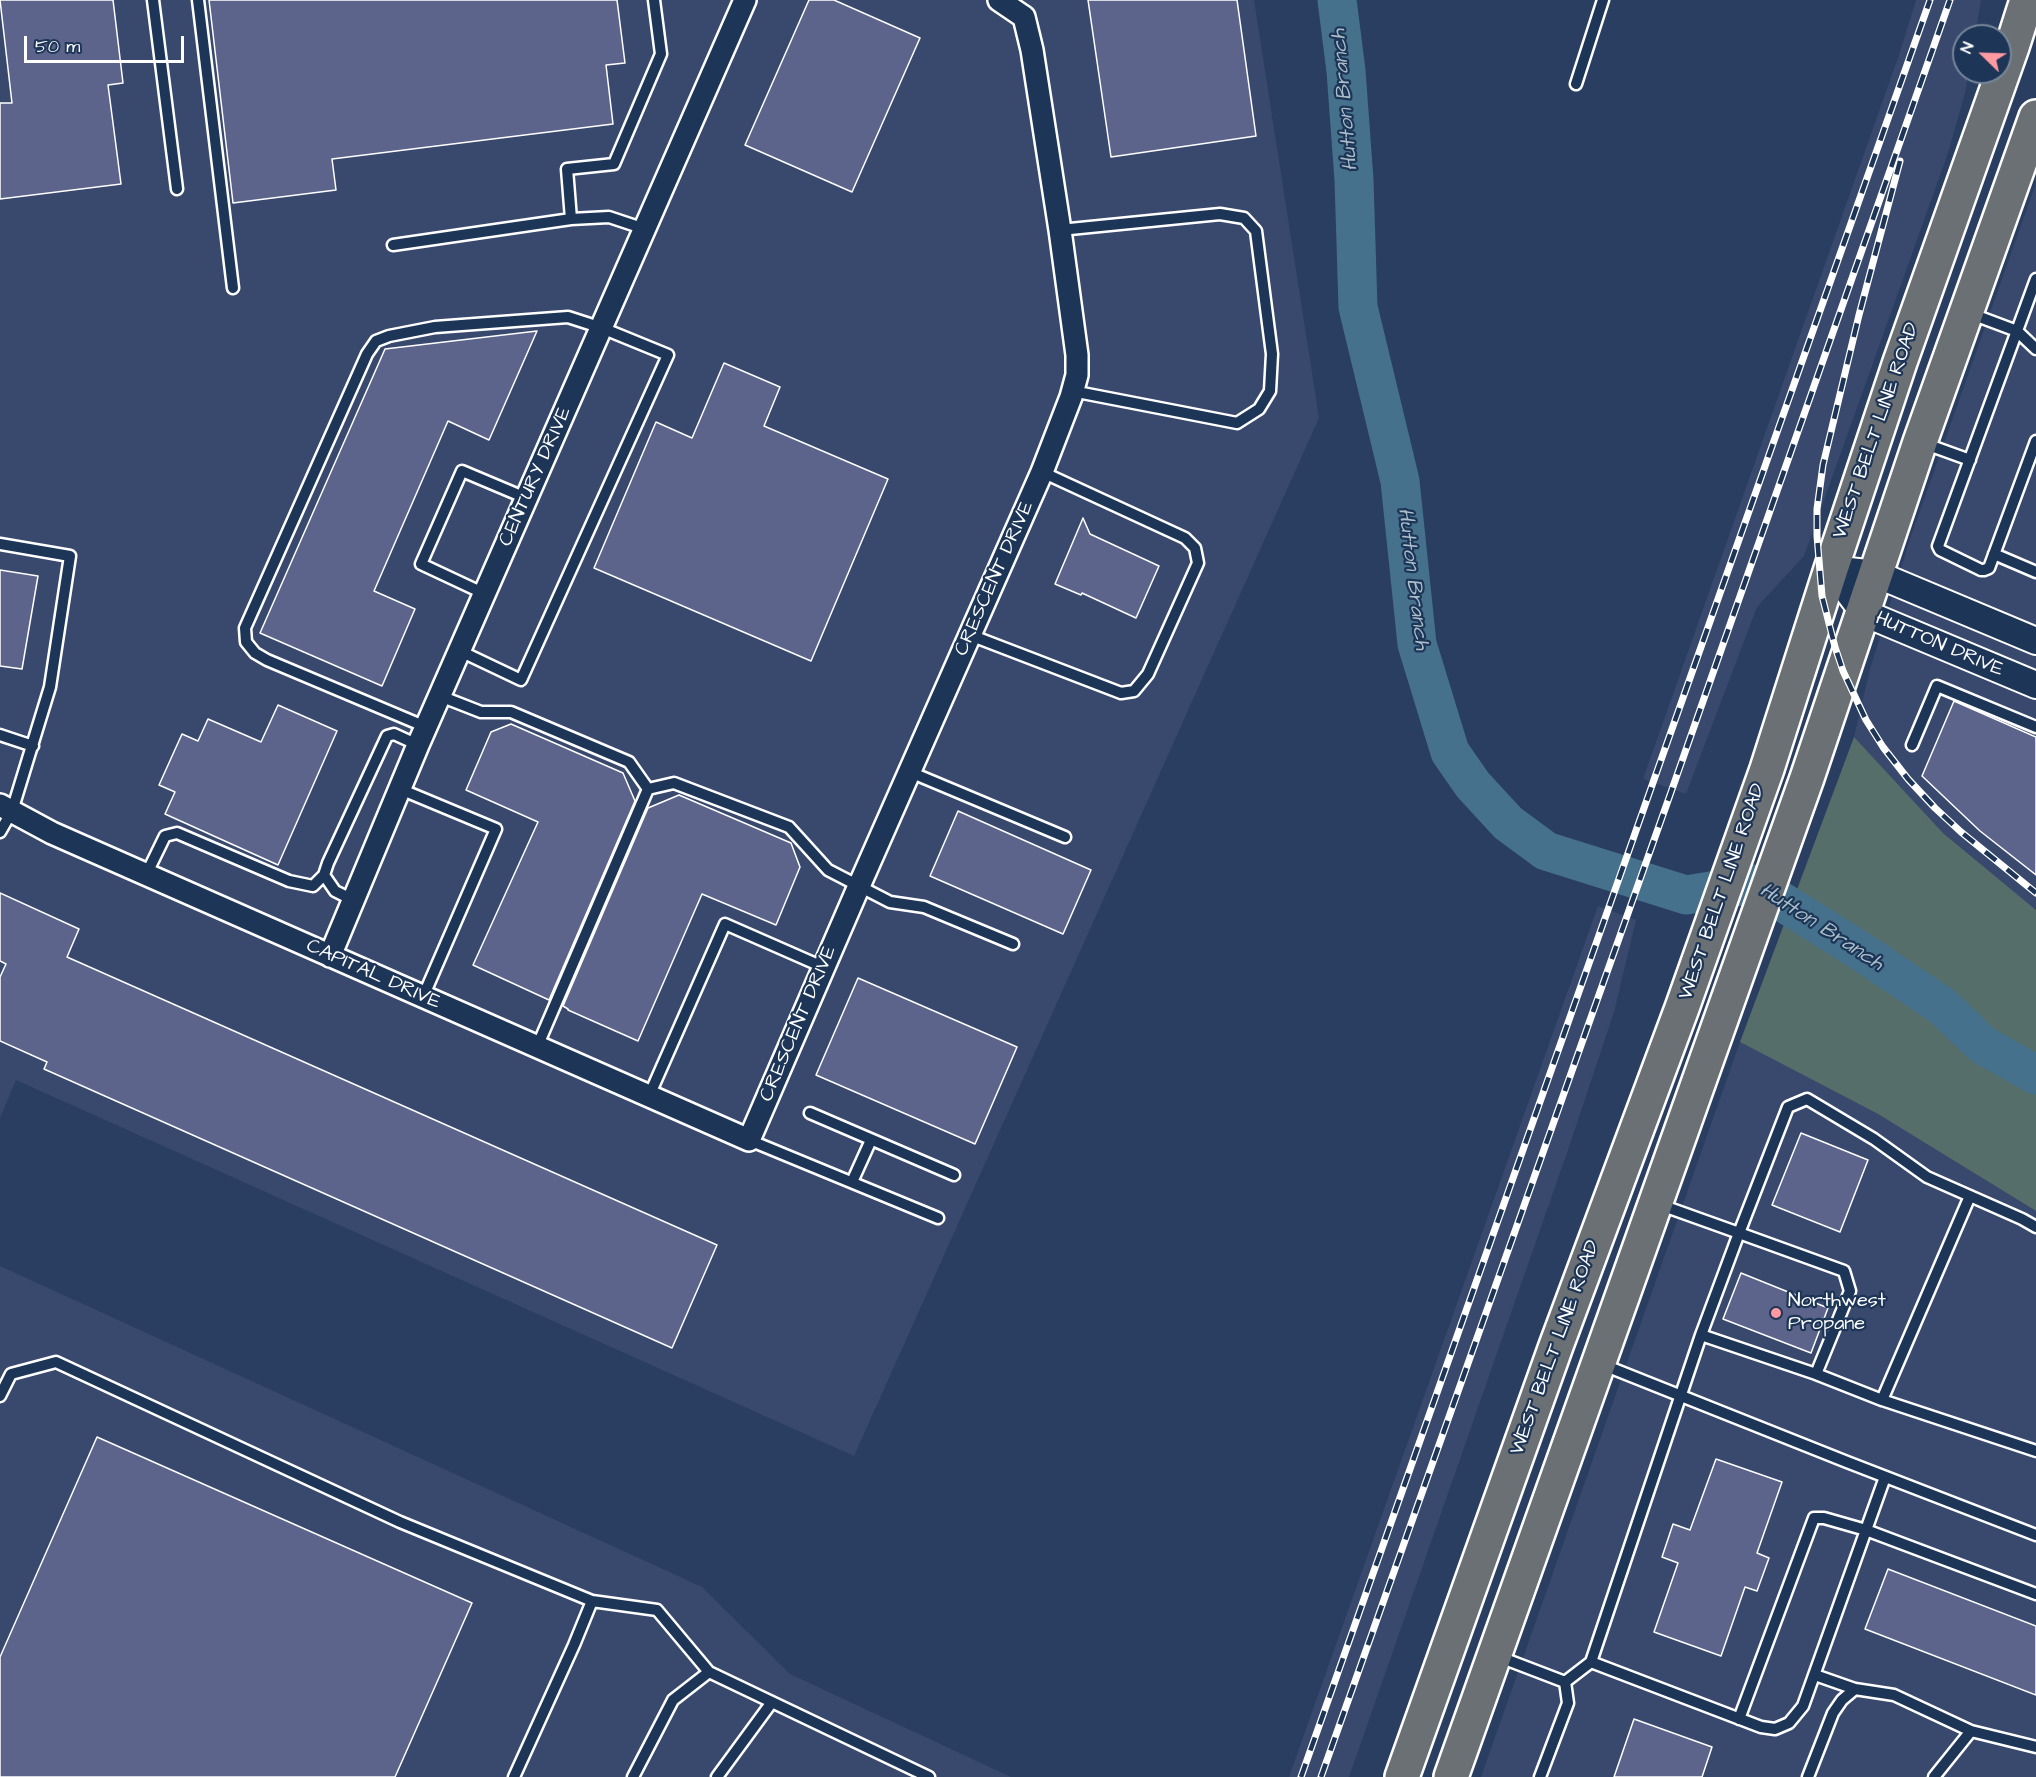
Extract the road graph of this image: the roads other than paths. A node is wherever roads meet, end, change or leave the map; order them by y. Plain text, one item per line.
1 (153, 0) edge
2 (198, 0) edge
3 (654, 0) edge
4 (745, 0) edge
5 (999, 0) edge
6 (1603, 0) edge
7 (2027, 0) edge
8 (1576, 84) dead end
9 (2036, 117) edge
10 (177, 189) dead end
11 (571, 219) junction
12 (645, 229) junction
13 (1060, 230) junction
14 (393, 244) dead end
15 (2036, 279) edge
16 (233, 288) dead end
17 (1966, 312) junction
18 (602, 328) junction
19 (2017, 331) junction
20 (2036, 349) edge
21 (1072, 391) junction
22 (2036, 441) edge
23 (1920, 442) junction
24 (1970, 460) junction
25 (1042, 472) junction
26 (526, 498) junction
27 (0, 544) edge
28 (1994, 554) junction
29 (1831, 569) junction
30 (2036, 572) edge
31 (1876, 574) junction
32 (485, 594) junction
33 (1864, 613) junction
34 (970, 635) junction
35 (2036, 641) edge
36 (460, 651) junction
37 (2036, 685) edge
38 (440, 696) junction
39 (2036, 727) edge
40 (0, 735) edge
41 (422, 736) junction
42 (1912, 745) dead end
43 (33, 746) junction
44 (910, 772) junction
45 (400, 789) junction
46 (648, 789) junction
47 (6, 808) edge
48 (0, 832) edge
49 (1065, 837) dead end
50 (146, 874) junction
51 (324, 875) junction
52 (859, 886) junction
53 (353, 900) junction
54 (1013, 944) dead end
55 (330, 956) junction
56 (824, 967) junction
57 (423, 997) junction
58 (537, 1047) junction
59 (649, 1096) junction
60 (810, 1113) dead end
61 (749, 1140) junction
62 (872, 1140) junction
63 (954, 1175) dead end
64 (852, 1182) junction
65 (1970, 1196) junction
66 (1655, 1202) junction
67 (938, 1218) dead end
68 (2036, 1227) edge
69 (1739, 1233) junction
70 (1701, 1335) junction
71 (1556, 1346) junction
72 (1598, 1362) junction
73 (1816, 1374) junction
74 (0, 1396) edge
75 (1681, 1396) junction
76 (1882, 1400) junction
77 (2036, 1451) edge
78 (1885, 1477) junction
79 (1866, 1530) junction
80 (2036, 1534) edge
81 (2036, 1594) edge
82 (592, 1601) junction
83 (1494, 1654) junction
84 (1591, 1662) junction
85 (709, 1672) junction
86 (1815, 1675) junction
87 (1565, 1682) junction
88 (1855, 1689) junction
89 (772, 1702) junction
90 (1739, 1719) junction
91 (1971, 1731) junction
92 (2036, 1747) edge
93 (514, 1777) edge
94 (633, 1777) edge
95 (717, 1777) edge
96 (929, 1777) edge
97 (1402, 1777) edge
98 (1451, 1777) edge
99 (1540, 1777) edge
100 (1808, 1777) edge
101 (1934, 1777) edge

1 - 10 lane
2 - 16 lane
3 - 11 lane
4 - 12 street, CENTURY DRIVE
5 - 13 street, CRESCENT DRIVE
6 - 8 lane
7 - 29 main road, WEST BELT LINE ROAD
9 - 17 main road, WEST BELT LINE ROAD
11 - 12 lane
11 - 14 lane
12 - 18 street, CENTURY DRIVE
13 - 21 street, CRESCENT DRIVE
13 - 21 lane
15 - 19 lane
17 - 19 lane
17 - 23 main road, WEST BELT LINE ROAD
18 - 26 street, CENTURY DRIVE
18 - 36 lane
18 - 41 lane
19 - 20 lane
19 - 24 lane
21 - 25 street, CRESCENT DRIVE
22 - 28 lane
23 - 24 lane
23 - 31 main road, WEST BELT LINE ROAD
24 - 28 lane
25 - 34 street, CRESCENT DRIVE
25 - 34 lane
26 - 32 street, CENTURY DRIVE
26 - 32 lane
27 - 43 lane
28 - 30 lane
29 - 31 street, HUTTON DRIVE
29 - 33 street, HUTTON DRIVE
29 - 71 main road, WEST BELT LINE ROAD
31 - 33 main road, WEST BELT LINE ROAD
31 - 35 street, HUTTON DRIVE
32 - 36 street, CENTURY DRIVE
33 - 37 street, HUTTON DRIVE
33 - 66 main road, WEST BELT LINE ROAD
34 - 44 street, CRESCENT DRIVE
36 - 38 street, CENTURY DRIVE
38 - 41 street, CENTURY DRIVE
38 - 46 lane
39 - 42 lane
40 - 43 lane
41 - 45 street, CENTURY DRIVE
41 - 51 lane
43 - 47 lane
44 - 49 lane
44 - 52 street, CRESCENT DRIVE
45 - 53 street, CENTURY DRIVE
45 - 57 lane
46 - 52 lane
46 - 58 lane
47 - 48 lane
47 - 50 street, CAPITAL DRIVE
50 - 51 lane
50 - 55 street, CAPITAL DRIVE
51 - 53 lane
52 - 54 lane
52 - 56 street, CRESCENT DRIVE
53 - 55 street, CENTURY DRIVE
55 - 57 street, CAPITAL DRIVE
56 - 59 lane
56 - 61 street, CRESCENT DRIVE
57 - 58 street, CAPITAL DRIVE
58 - 59 street, CAPITAL DRIVE
59 - 61 street, CAPITAL DRIVE
60 - 62 lane
61 - 64 lane
62 - 63 lane
62 - 64 lane
64 - 67 lane
65 - 68 lane
65 - 69 lane
65 - 76 lane
66 - 69 lane
66 - 72 main road, WEST BELT LINE ROAD
69 - 70 lane
69 - 73 lane
70 - 73 lane
70 - 75 lane
71 - 72 main road
71 - 97 main road, WEST BELT LINE ROAD
72 - 75 lane
72 - 83 main road, WEST BELT LINE ROAD
73 - 76 lane
74 - 82 lane
75 - 78 lane
75 - 84 lane
76 - 77 lane
78 - 79 lane
78 - 80 lane
79 - 81 lane
79 - 86 lane
79 - 90 lane
82 - 85 lane
82 - 93 lane
83 - 87 lane
83 - 98 main road, WEST BELT LINE ROAD
84 - 87 lane
84 - 90 lane
85 - 89 lane
85 - 94 lane
86 - 88 lane
86 - 90 lane
87 - 99 lane
88 - 91 lane
88 - 100 lane
89 - 95 lane
89 - 96 lane
91 - 92 lane
91 - 101 lane

